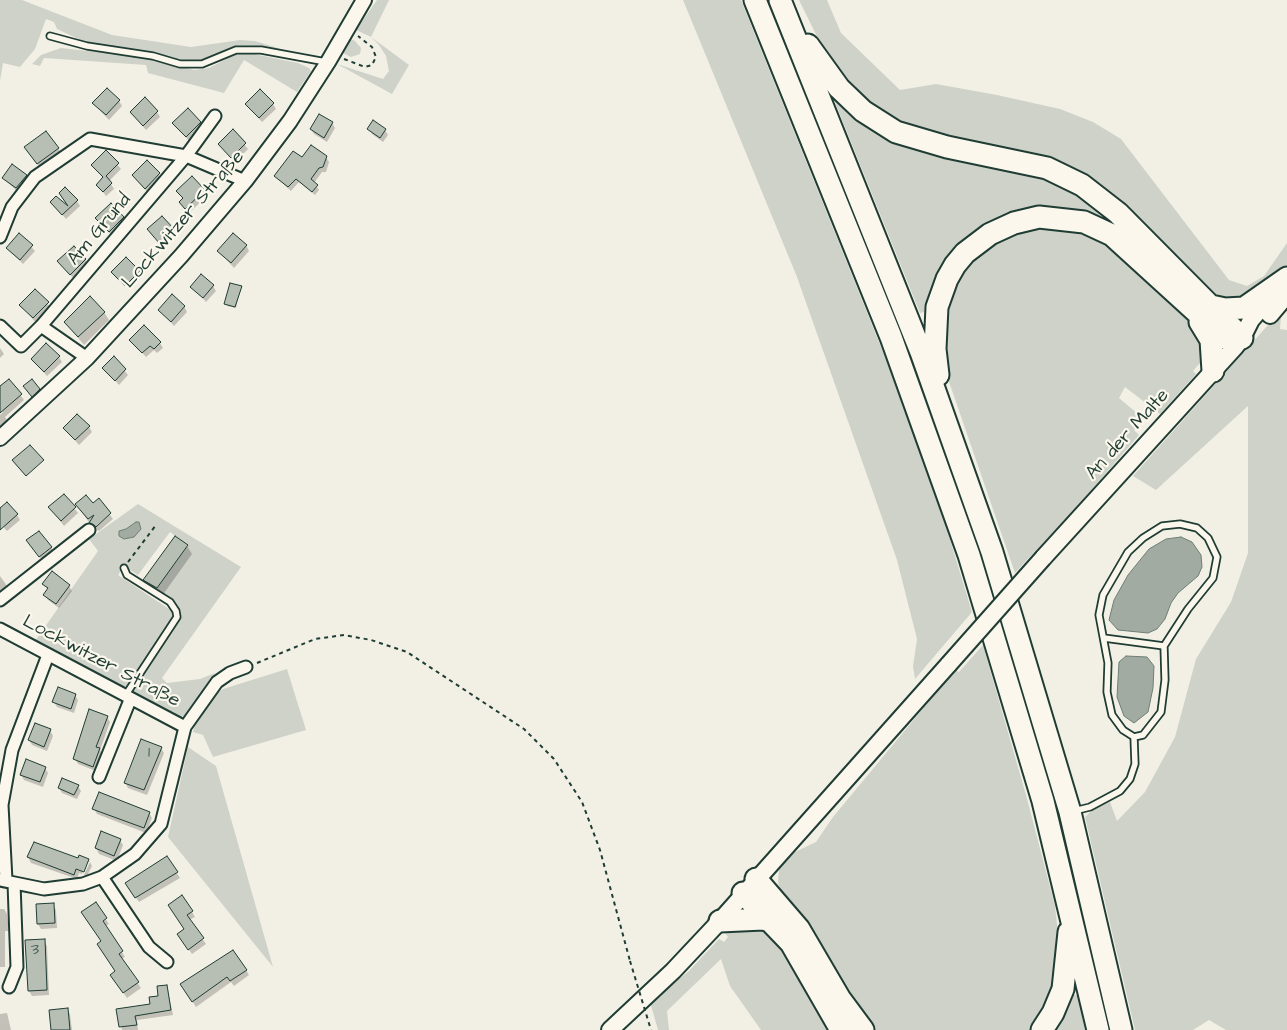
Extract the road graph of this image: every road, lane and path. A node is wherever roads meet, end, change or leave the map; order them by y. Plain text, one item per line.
1 (364, 0) edge
2 (755, 0) edge
3 (783, 7) edge
4 (347, 30) junction
5 (50, 36) dead end
6 (331, 58) junction
7 (215, 116) dead end
8 (186, 156) junction
9 (245, 181) junction
10 (0, 237) edge
11 (1287, 278) edge
12 (1287, 295) edge
13 (1211, 306) junction
14 (1189, 307) junction
15 (0, 326) edge
16 (42, 326) junction
17 (1238, 343) junction
18 (88, 358) junction
19 (1213, 371) junction
20 (941, 407) junction
21 (0, 438) edge
22 (156, 525) dead end
23 (89, 530) dead end
24 (124, 568) joint
25 (0, 600) edge
26 (0, 629) edge
27 (1104, 638) junction
28 (1164, 646) junction
29 (48, 655) junction
30 (246, 668) joint
31 (127, 698) junction
32 (185, 728) junction
33 (1134, 737) junction
34 (98, 777) dead end
35 (1070, 812) junction
36 (102, 877) junction
37 (7, 881) edge
38 (749, 886) junction
39 (1070, 909) junction
40 (720, 921) junction
41 (773, 922) junction
42 (167, 962) dead end
43 (9, 986) dead end
44 (610, 1030) edge
45 (651, 1030) edge
46 (841, 1030) edge
47 (863, 1030) edge
48 (1042, 1030) edge
49 (1098, 1030) edge
50 (1121, 1030) edge

1 - 4 street, Lockwitzer Straße
2 - 39 highway
3 - 13 highway
3 - 20 highway
4 - 6 street, Lockwitzer Straße
4 - 6 path
5 - 6 lane
6 - 9 street, Lockwitzer Straße
7 - 8 street, Am Grund
8 - 9 street
8 - 10 street
8 - 16 street, Am Grund
9 - 18 street, Lockwitzer Straße
11 - 13 highway
11 - 17 main road, An der Malte
12 - 17 main road, An der Malte
13 - 17 highway
14 - 17 highway
14 - 19 highway
14 - 20 highway
15 - 16 street, Am Grund
16 - 18 street
17 - 19 main road, An der Malte
18 - 21 street, Lockwitzer Straße
19 - 38 main road, An der Malte, bridge
20 - 35 highway
22 - 24 path
23 - 25 street, Lockwitzer Straße
24 - 31 lane
26 - 29 street, Lockwitzer Straße
27 - 28 lane
27 - 28 lane
27 - 33 lane
28 - 33 lane
29 - 31 street, Lockwitzer Straße
29 - 37 street
30 - 32 street
30 - 45 path, bridge
31 - 32 street, Lockwitzer Straße
31 - 34 street
32 - 36 street
33 - 35 lane
35 - 50 highway
36 - 37 street
36 - 42 street
37 - 43 street
38 - 40 main road, An der Malte
38 - 41 highway
38 - 47 highway
39 - 48 highway
39 - 49 highway
40 - 41 highway
40 - 44 main road, An der Malte
41 - 46 highway

